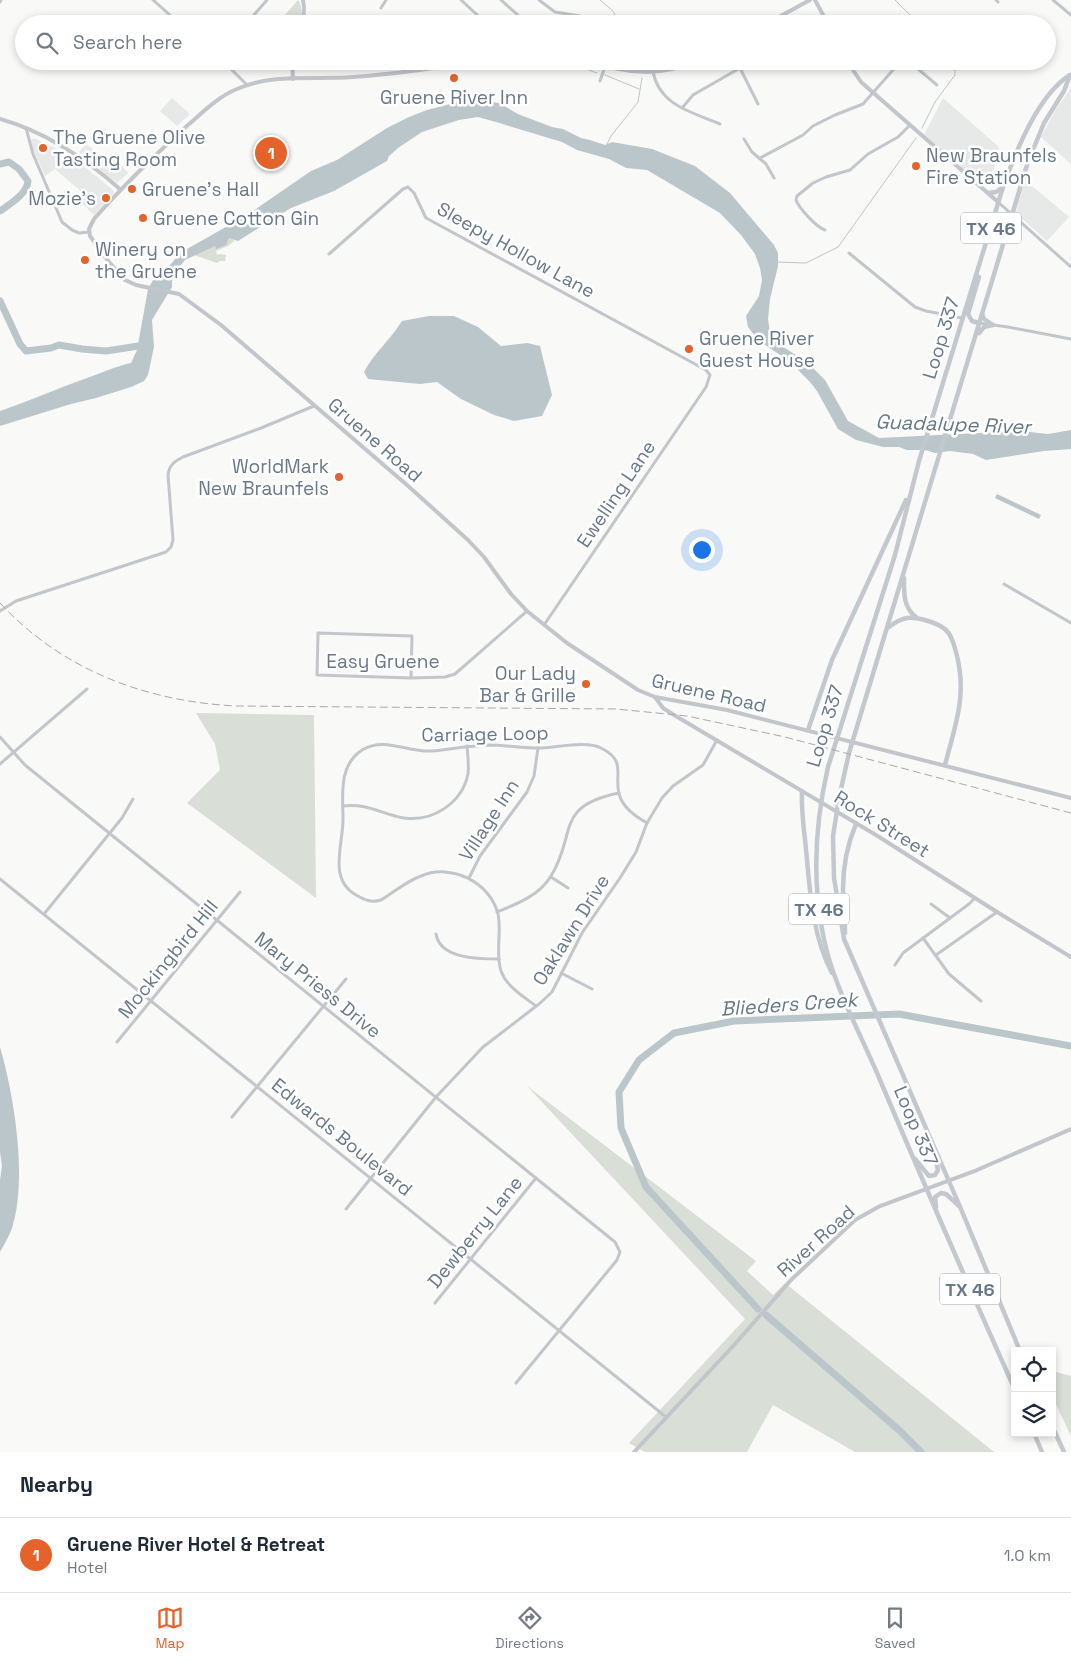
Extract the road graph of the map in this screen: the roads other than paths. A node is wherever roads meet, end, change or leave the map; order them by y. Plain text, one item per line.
1 (153, 0) edge
2 (266, 0) edge
3 (303, 0) edge
4 (386, 0) edge
5 (461, 0) edge
6 (501, 0) edge
7 (539, 0) edge
8 (810, 0) edge
9 (815, 0) edge
10 (1053, 0) edge
11 (381, 8) dead end
12 (170, 15) edge
13 (254, 15) edge
14 (304, 15) edge
15 (477, 15) edge
16 (518, 15) edge
17 (574, 15) edge
18 (782, 15) edge
19 (823, 15) edge
20 (1071, 16) edge
21 (232, 70) edge
22 (292, 70) edge
23 (413, 70) edge
24 (604, 70) edge
25 (620, 70) edge
26 (665, 70) edge
27 (736, 70) edge
28 (741, 70) edge
29 (852, 70) edge
30 (893, 70) edge
31 (919, 70) edge
32 (653, 72) junction
33 (1071, 74) edge
34 (292, 78) junction
35 (600, 81) dead end
36 (247, 85) junction
37 (937, 85) dead end
38 (873, 93) junction
39 (758, 104) dead end
40 (682, 108) junction
41 (0, 119) edge
42 (720, 124) dead end
43 (910, 125) junction
44 (26, 128) junction
45 (744, 139) dead end
46 (760, 158) junction
47 (774, 178) dead end
48 (1003, 187) junction
49 (121, 190) junction
50 (988, 193) junction
51 (998, 202) junction
52 (1012, 216) junction
53 (825, 230) dead end
54 (89, 232) junction
55 (849, 253) dead end
56 (329, 254) dead end
57 (1071, 267) edge
58 (978, 271) junction
59 (982, 313) junction
60 (962, 318) junction
61 (979, 324) junction
62 (993, 325) junction
63 (1071, 339) edge
64 (966, 366) junction
65 (711, 378) joint
66 (314, 406) junction
67 (911, 489) junction
68 (904, 572) junction
69 (1004, 584) dead end
70 (0, 611) edge
71 (527, 611) junction
72 (917, 617) junction
73 (1071, 623) edge
74 (544, 625) junction
75 (888, 627) junction
76 (411, 678) junction
77 (87, 689) dead end
78 (654, 697) junction
79 (808, 730) junction
80 (0, 738) edge
81 (717, 740) junction
82 (468, 746) junction
83 (538, 748) junction
84 (13, 753) junction
85 (0, 764) edge
86 (945, 765) junction
87 (802, 791) junction
88 (619, 793) junction
89 (1071, 798) edge
90 (133, 799) dead end
91 (343, 806) junction
92 (647, 823) junction
93 (856, 824) junction
94 (110, 834) junction
95 (551, 877) junction
96 (469, 878) junction
97 (0, 880) edge
98 (568, 888) dead end
99 (240, 892) dead end
100 (975, 898) junction
101 (931, 904) dead end
102 (497, 912) junction
103 (997, 912) junction
104 (44, 914) junction
105 (950, 918) junction
106 (217, 920) junction
107 (436, 934) dead end
108 (923, 938) junction
109 (844, 939) junction
110 (936, 955) junction
111 (1071, 958) edge
112 (499, 959) junction
113 (894, 965) dead end
114 (561, 973) junction
115 (346, 978) dead end
116 (592, 989) dead end
117 (843, 995) junction
118 (980, 1001) dead end
119 (151, 1002) junction
120 (323, 1006) junction
121 (536, 1006) junction
122 (117, 1042) dead end
123 (257, 1087) junction
124 (436, 1098) junction
125 (232, 1117) dead end
126 (1071, 1129) edge
127 (931, 1138) junction
128 (910, 1152) junction
129 (371, 1178) junction
130 (536, 1178) junction
131 (948, 1180) junction
132 (926, 1188) junction
133 (346, 1209) dead end
134 (961, 1209) junction
135 (936, 1213) junction
136 (471, 1258) junction
137 (435, 1303) dead end
138 (560, 1330) junction
139 (1018, 1347) edge
140 (1011, 1381) edge
141 (516, 1383) dead end
142 (666, 1417) junction
143 (1056, 1435) edge
144 (1036, 1437) edge
145 (634, 1452) edge
146 (1042, 1452) edge
147 (1064, 1452) edge

1 - 12 street
2 - 13 street
3 - 14 street
4 - 11 street
5 - 15 street
6 - 16 street
7 - 17 street
8 - 18 street
9 - 19 street
10 - 20 street
21 - 36 street
22 - 34 street
23 - 34 street
24 - 35 street
25 - 32 street
26 - 32 street
27 - 40 street
28 - 39 street
29 - 38 street
30 - 38 street
31 - 37 street
32 - 40 street
33 - 48 main road, Loop 337 / TX 46
33 - 52 main road, Loop 337 / TX 46
34 - 36 street
36 - 49 street
38 - 43 street
38 - 46 street
40 - 42 street
41 - 44 street
43 - 50 street
43 - 53 street
44 - 49 street
44 - 54 street
45 - 46 street
46 - 47 street
48 - 50 main road
48 - 51 main road, Loop 337 / TX 46
49 - 54 street
50 - 51 street
51 - 52 street
51 - 58 main road, Loop 337 / TX 46
52 - 57 street
52 - 59 main road, Loop 337 / TX 46
54 - 66 street, Gruene Road
55 - 60 street
56 - 65 street, Sleepy Hollow Lane
58 - 60 main road, Loop 337 / TX 46
58 - 61 main road
59 - 61 main road, Loop 337 / TX 46
59 - 62 main road
60 - 67 main road, Loop 337 / TX 46
61 - 62 street
61 - 64 main road, Loop 337 / TX 46
62 - 63 street
62 - 64 main road
64 - 68 main road, Loop 337 / TX 46
65 - 74 street, Ewelling Lane
66 - 70 street
66 - 71 street, Gruene Road
67 - 79 main road
67 - 117 main road, Loop 337 / TX 46
68 - 72 main road
68 - 75 main road, Loop 337 / TX 46
69 - 73 street
71 - 74 street, Gruene Road
71 - 76 street, Easy Gruene
72 - 75 main road
72 - 86 main road
74 - 78 street, Gruene Road
75 - 109 main road, Loop 337 / TX 46
76 - 76 street, Easy Gruene
77 - 84 street
78 - 79 street, Gruene Road
78 - 81 street, Rock Street
79 - 86 street, Gruene Road
80 - 84 street, Mary Priess Drive
81 - 87 street, Rock Street
81 - 92 street, Oaklawn Drive
82 - 83 street, Carriage Loop
82 - 91 street, Carriage Loop
82 - 91 street
83 - 88 street, Carriage Loop
83 - 96 street, Village Inn
84 - 85 street
84 - 94 street, Mary Priess Drive
86 - 89 street, Gruene Road
87 - 93 street, Rock Street
87 - 117 main road
88 - 92 street
88 - 95 street
90 - 94 street
91 - 96 street, Carriage Loop
92 - 114 street, Oaklawn Drive
93 - 100 street, Rock Street
93 - 109 main road
94 - 104 street
94 - 106 street, Mary Priess Drive
95 - 98 street
95 - 102 street
96 - 102 street, Carriage Loop
97 - 104 street, Edwards Boulevard
99 - 106 street, Mockingbird Hill
100 - 103 street, Rock Street
100 - 105 street
101 - 105 street
102 - 112 street
103 - 110 street
103 - 111 street, Rock Street
104 - 119 street, Edwards Boulevard
105 - 108 street
106 - 119 street, Mockingbird Hill
106 - 120 street, Mary Priess Drive
107 - 112 street
108 - 110 street
108 - 113 street
109 - 127 main road, Loop 337 / TX 46
110 - 118 street
112 - 121 street
114 - 116 street
114 - 121 street, Oaklawn Drive
115 - 120 street
117 - 128 main road, Loop 337 / TX 46
119 - 122 street, Mockingbird Hill
119 - 123 street, Edwards Boulevard
120 - 123 street
120 - 124 street, Mary Priess Drive
121 - 124 street, Oaklawn Drive
123 - 125 street
123 - 129 street, Edwards Boulevard
124 - 129 street, Oaklawn Drive
124 - 130 street, Mary Priess Drive
126 - 131 street, River Road
127 - 128 main road
127 - 131 main road, Loop 337 / TX 46
128 - 132 main road, Loop 337 / TX 46
129 - 133 street, Oaklawn Drive
129 - 136 street, Edwards Boulevard
130 - 136 street, Dewberry Lane
130 - 138 street, Mary Priess Drive
131 - 132 street, River Road
131 - 134 main road, Loop 337 / TX 46
132 - 135 main road, Loop 337 / TX 46
132 - 142 street, River Road
134 - 135 main road
134 - 139 main road, Loop 337 / TX 46
135 - 140 main road, Loop 337 / TX 46
136 - 137 street, Dewberry Lane
136 - 138 street, Edwards Boulevard
138 - 141 street
138 - 142 street, Edwards Boulevard
142 - 145 street, River Road
143 - 147 main road
144 - 146 main road

